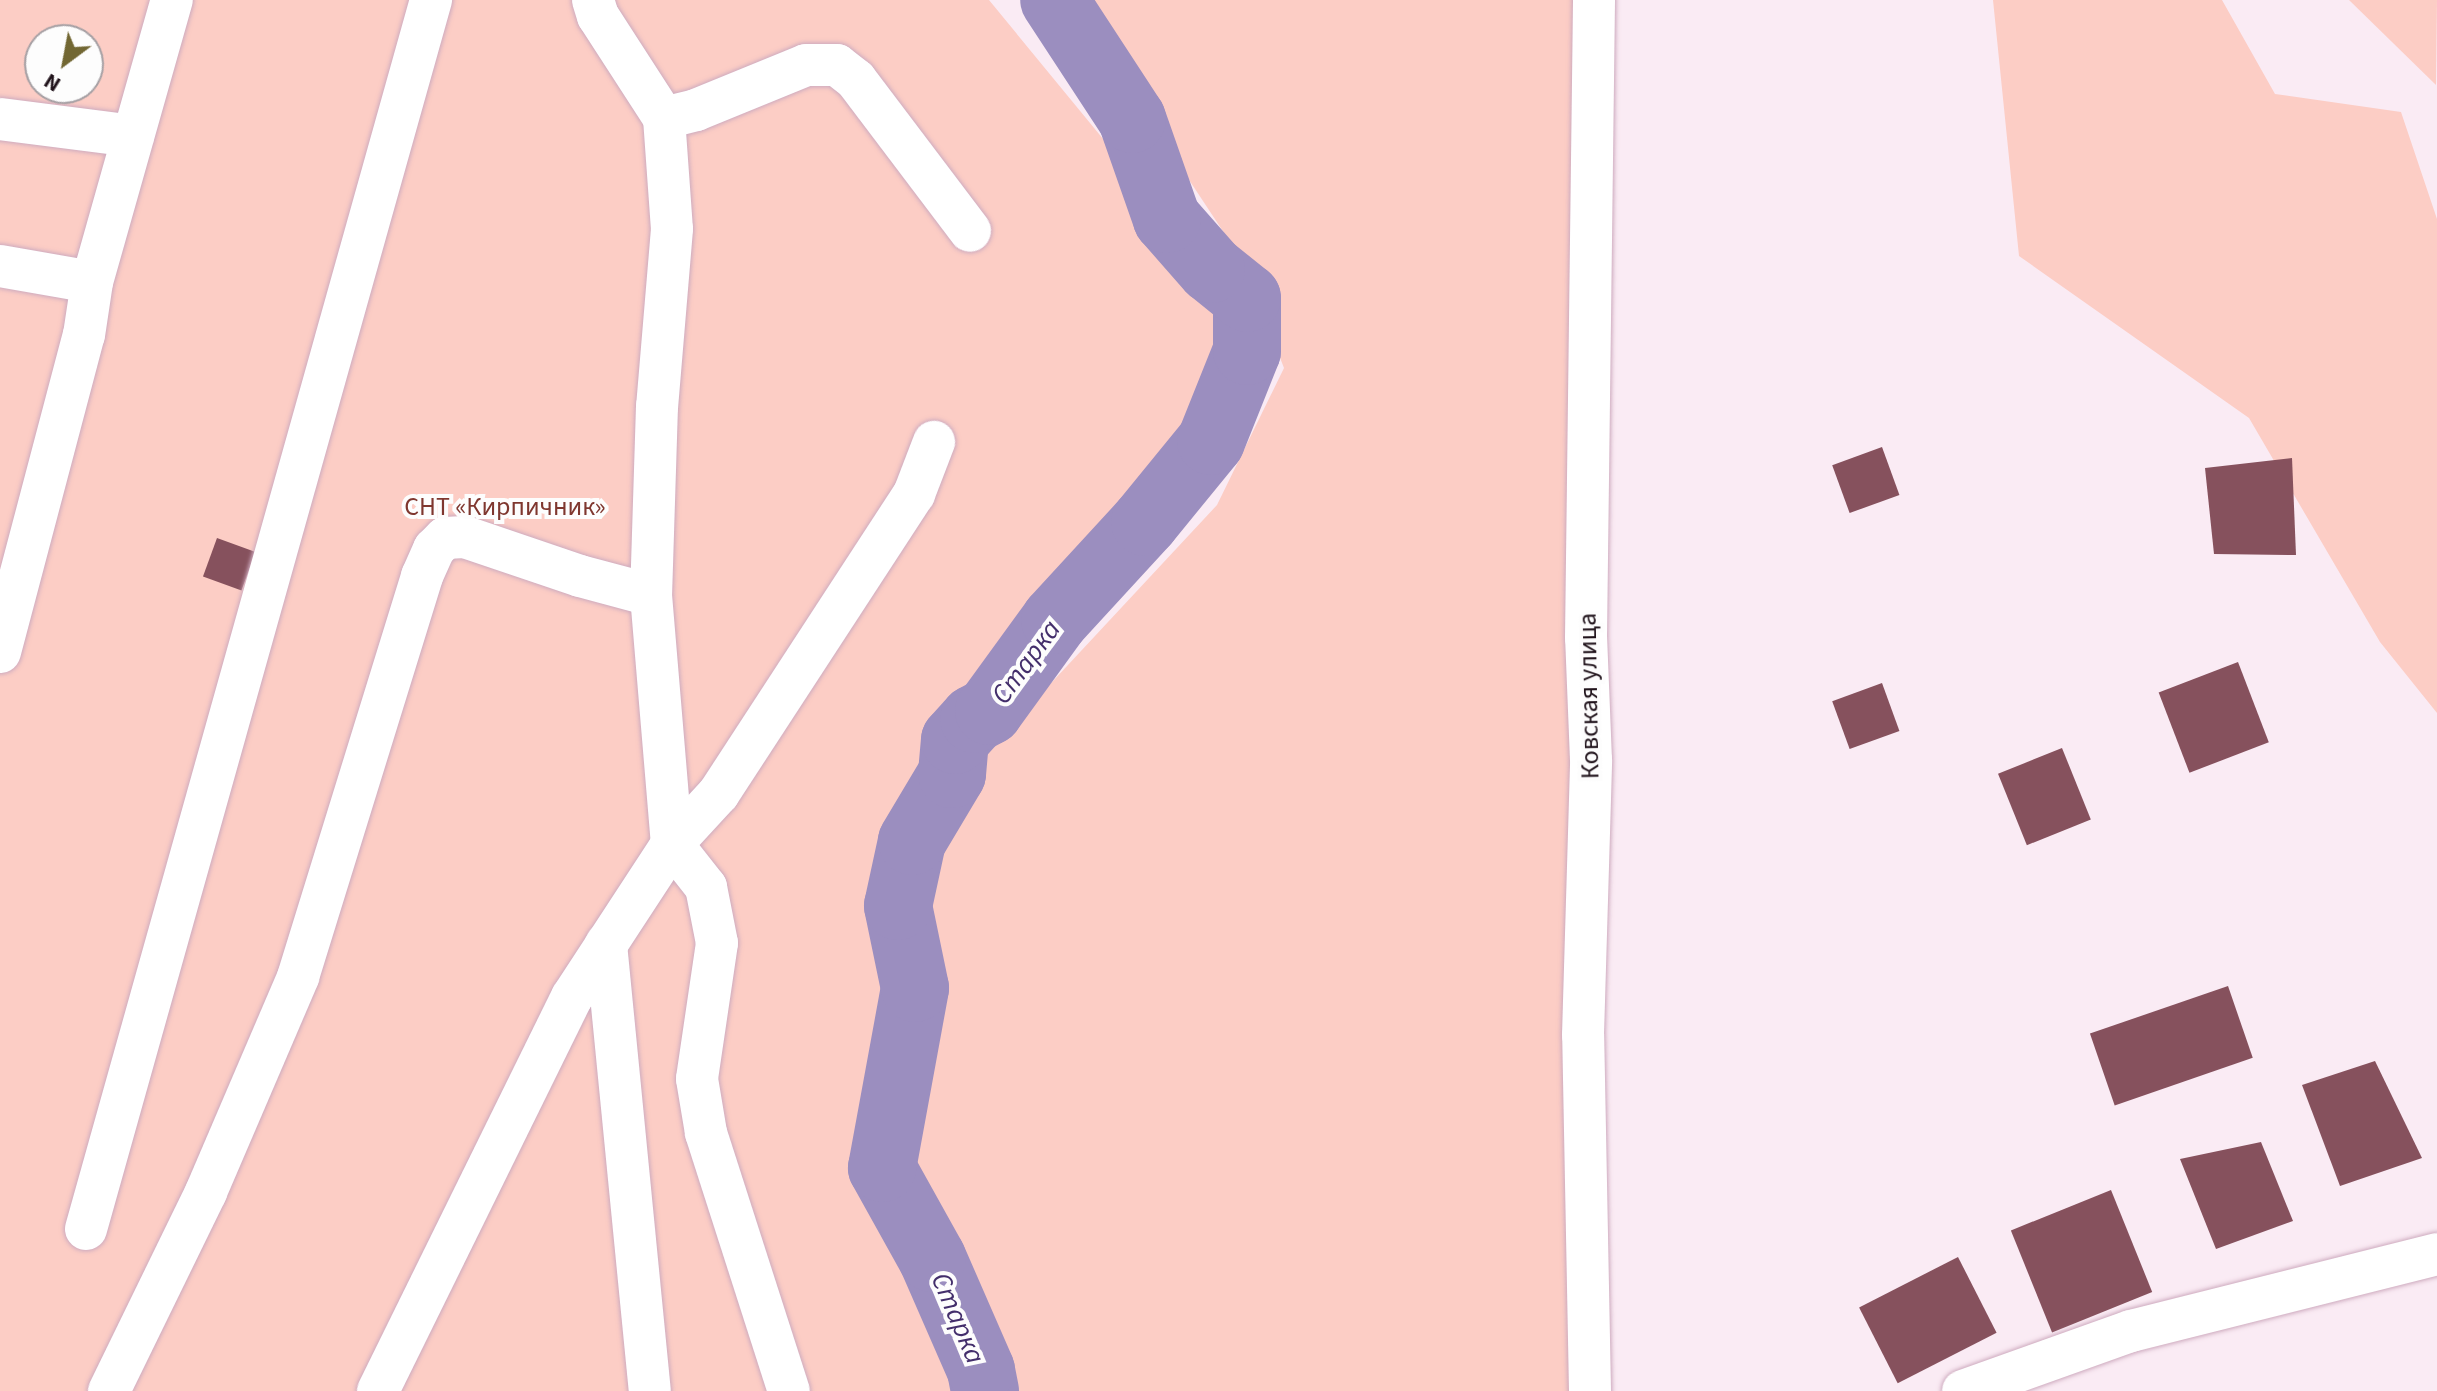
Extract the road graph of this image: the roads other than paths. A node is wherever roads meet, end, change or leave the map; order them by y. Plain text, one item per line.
1 (172, 0) edge
2 (431, 0) edge
3 (593, 0) edge
4 (1594, 0) edge
5 (664, 118) junction
6 (0, 119) edge
7 (133, 136) junction
8 (970, 231) dead end
9 (0, 266) edge
10 (92, 282) junction
11 (934, 442) dead end
12 (651, 595) junction
13 (0, 652) edge
14 (672, 844) junction
15 (606, 944) junction
16 (86, 1229) dead end
17 (2437, 1254) edge
18 (109, 1391) edge
19 (378, 1391) edge
20 (650, 1391) edge
21 (789, 1391) edge
22 (1590, 1391) edge
23 (1963, 1391) edge

1 - 7 street
2 - 16 street
3 - 5 street
4 - 22 street, Ковская улица
5 - 8 street
5 - 12 street
6 - 7 street
7 - 10 street
9 - 10 street
10 - 13 street
11 - 14 street
12 - 14 street
12 - 18 street
14 - 15 street
14 - 21 street
15 - 19 street
15 - 20 street
17 - 23 street

